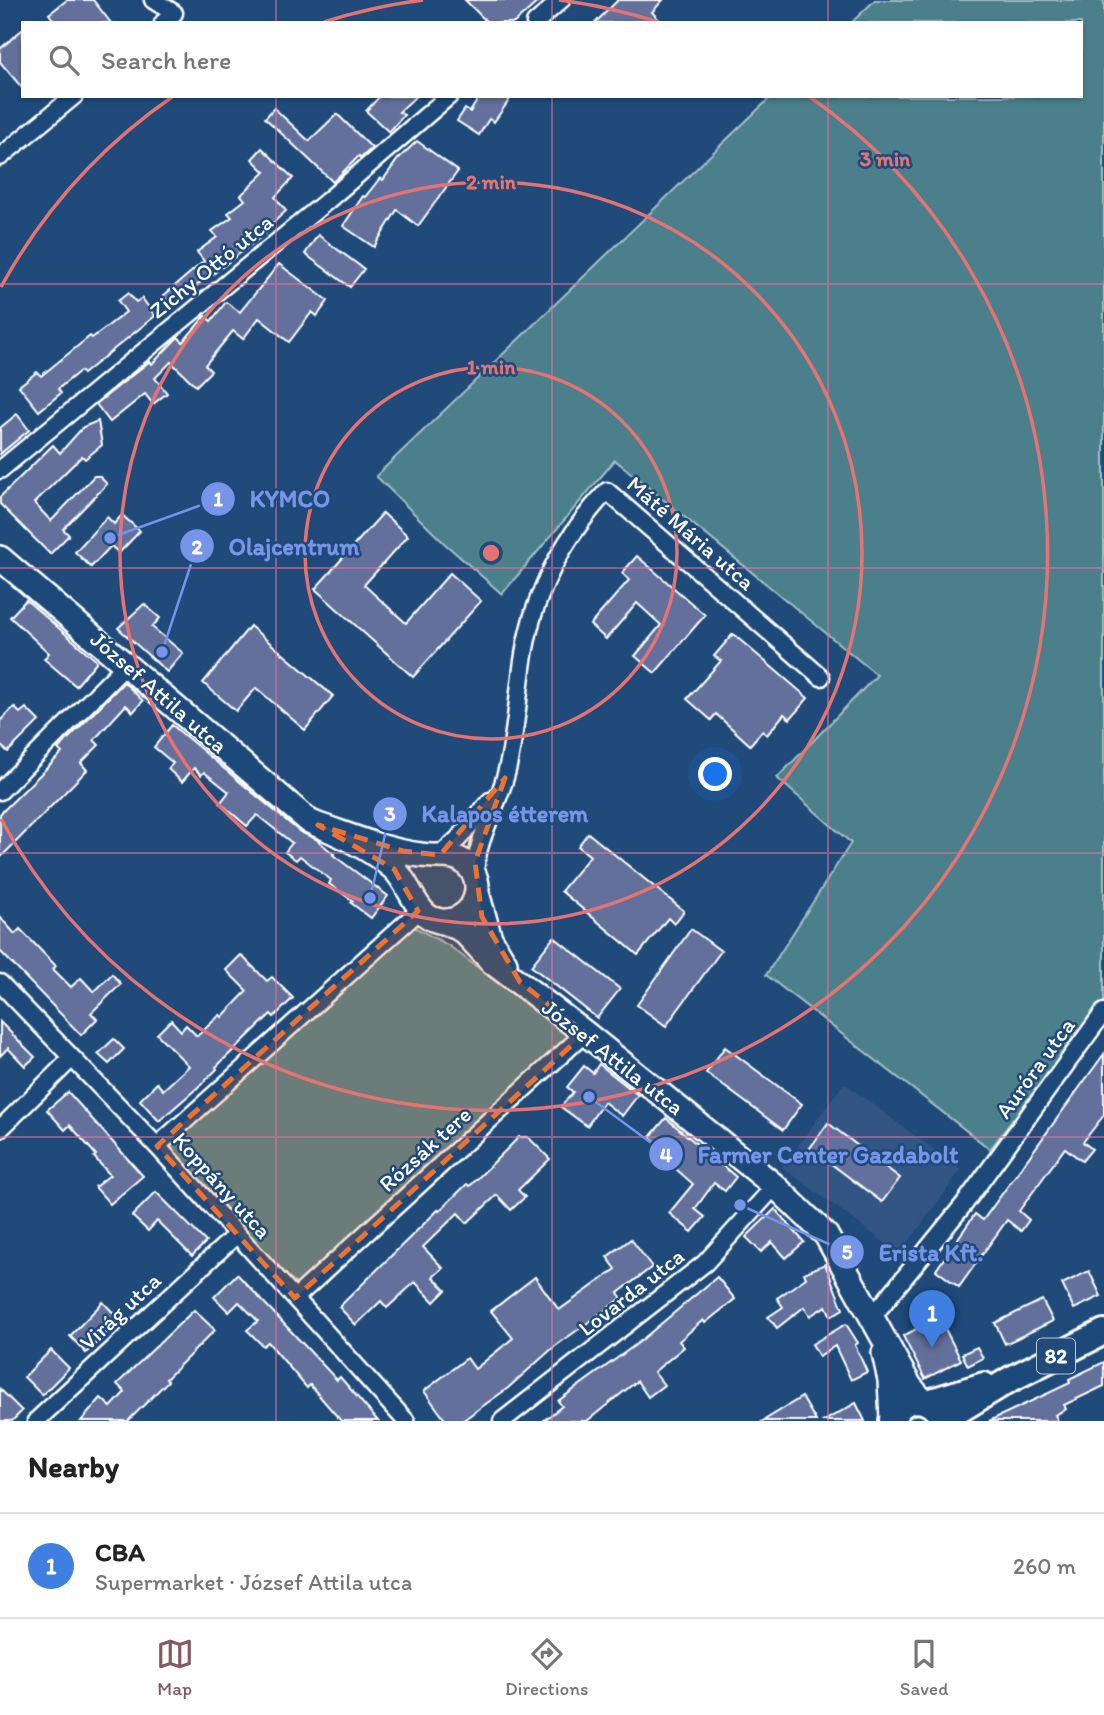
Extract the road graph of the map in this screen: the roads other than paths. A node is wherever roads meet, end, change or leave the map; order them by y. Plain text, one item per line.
1 (153, 0) edge
2 (561, 0) edge
3 (169, 18) edge
4 (537, 21) edge
5 (72, 98) edge
6 (447, 98) edge
7 (0, 157) edge
8 (0, 470) edge
9 (0, 558) edge
10 (127, 664) junction
11 (821, 677) dead end
12 (505, 779) junction
13 (0, 790) edge
14 (318, 825) junction
15 (437, 855) junction
16 (476, 884) junction
17 (423, 909) junction
18 (520, 982) junction
19 (0, 983) edge
20 (1104, 1013) edge
21 (585, 1033) junction
22 (71, 1059) junction
23 (0, 1129) edge
24 (157, 1146) junction
25 (775, 1186) junction
26 (236, 1235) junction
27 (295, 1298) junction
28 (873, 1316) junction
29 (1104, 1332) edge
30 (1009, 1380) junction
31 (931, 1408) edge
32 (892, 1420) edge
33 (36, 1421) edge
34 (405, 1421) edge
35 (502, 1421) edge
36 (948, 1421) edge

1 - 3 street
2 - 4 street
5 - 7 street
6 - 8 street, Zichy Ottó utca
9 - 10 street, József Attila utca
10 - 13 street
10 - 14 street, József Attila utca
11 - 12 street, Máté Mária utca
12 - 15 street, Máté Mária utca
12 - 16 street, Máté Mária utca
14 - 15 street, József Attila utca
14 - 17 street, József Attila utca
15 - 16 street, József Attila utca
15 - 17 street
16 - 17 street
16 - 18 street
17 - 18 street
17 - 24 street
18 - 21 street, József Attila utca
19 - 22 street, Koppány utca
20 - 28 street, Auróra utca
21 - 25 street, József Attila utca
21 - 27 street, Rózsák tere
22 - 23 street
22 - 24 street, Koppány utca
24 - 26 street, Koppány utca
25 - 28 street, József Attila utca
25 - 35 street, Lovarda utca
26 - 27 street, Koppány utca
26 - 33 street, Virág utca
27 - 34 street, Koppány utca
28 - 31 street, József Attila utca
28 - 32 street, József Attila utca
29 - 30 main road, 82
30 - 31 main road, 82
30 - 36 main road, 82
31 - 32 main road, 82

